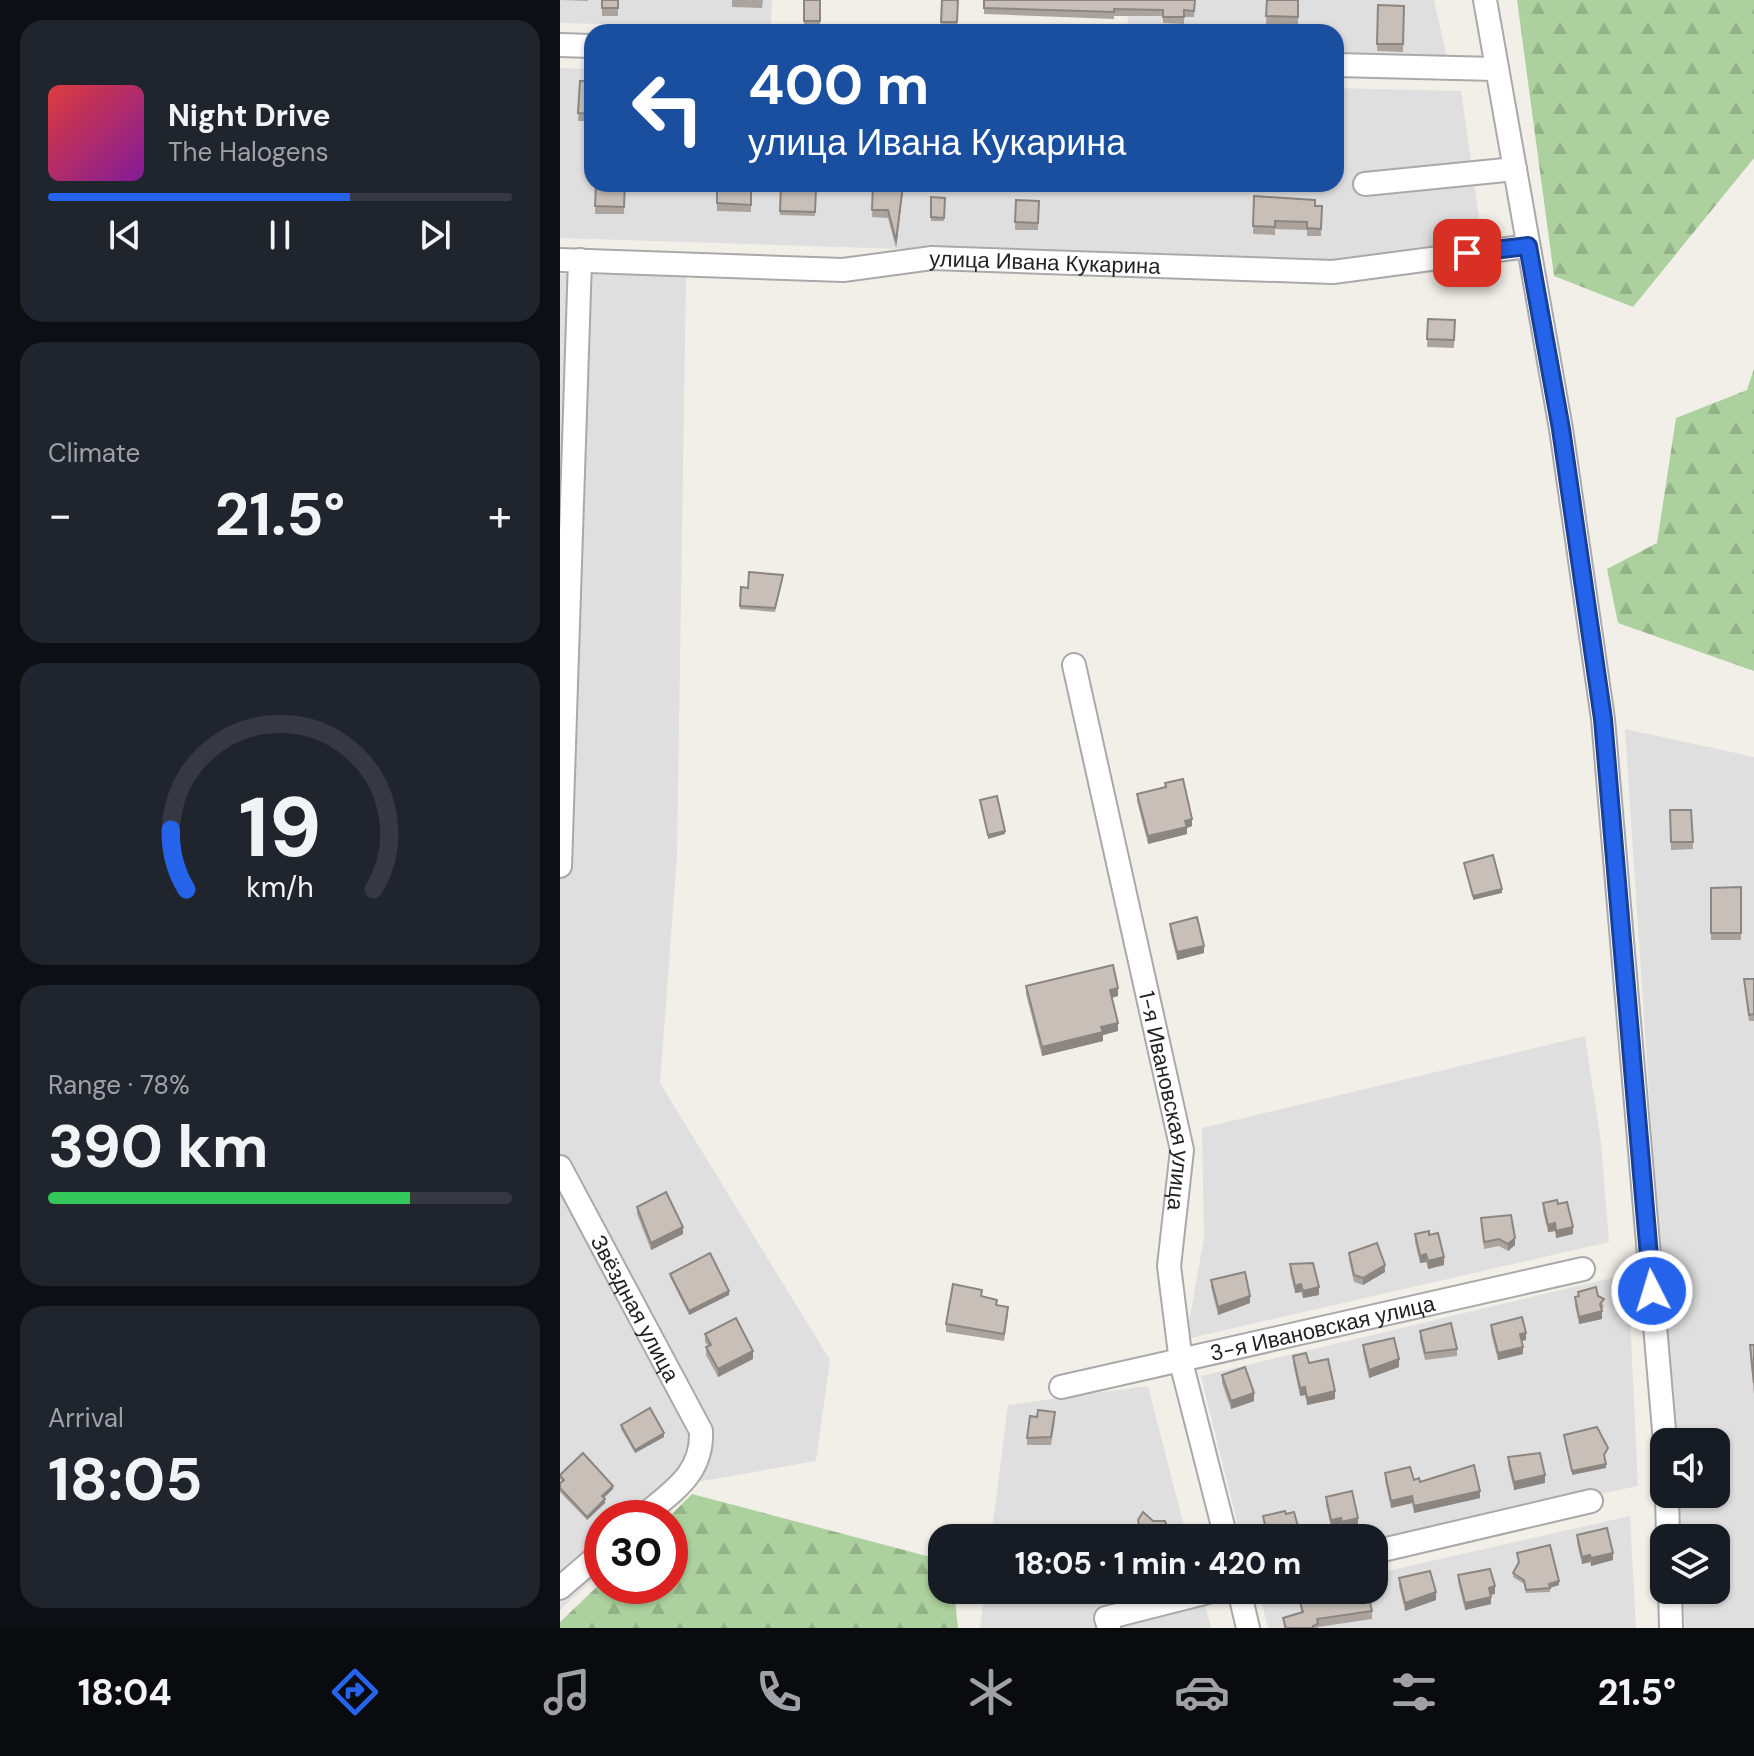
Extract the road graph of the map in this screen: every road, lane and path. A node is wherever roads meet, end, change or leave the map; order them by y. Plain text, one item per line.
1 (1485, 0) edge
2 (560, 45) edge
3 (584, 46) edge
4 (1344, 65) edge
5 (1495, 69) junction
6 (1515, 169) junction
7 (1365, 184) dead end
8 (1528, 246) junction
9 (570, 260) edge
10 (1074, 665) dead end
11 (560, 866) edge
12 (560, 1167) edge
13 (1583, 1269) dead end
14 (1181, 1362) junction
15 (1061, 1387) dead end
16 (1664, 1428) edge
17 (661, 1500) edge
18 (1591, 1501) dead end
19 (1222, 1524) edge
20 (1388, 1549) edge
21 (584, 1567) edge
22 (560, 1588) edge
23 (1161, 1604) edge
24 (1242, 1604) edge
25 (1670, 1604) edge
26 (1109, 1628) edge
27 (1248, 1628) edge
28 (1671, 1628) edge

1 - 5 street
2 - 3 street
4 - 5 street
5 - 6 street
6 - 7 street
6 - 8 street
8 - 9 street, улица Ивана Кукарина
8 - 16 street
9 - 11 street
10 - 14 street, 1-я Ивановская улица
12 - 17 street, Звёздная улица
13 - 14 street, 3-я Ивановская улица
14 - 15 street, 3-я Ивановская улица
14 - 19 street, 1-я Ивановская улица
18 - 20 street
21 - 22 street
23 - 26 street
24 - 27 street
25 - 28 street

